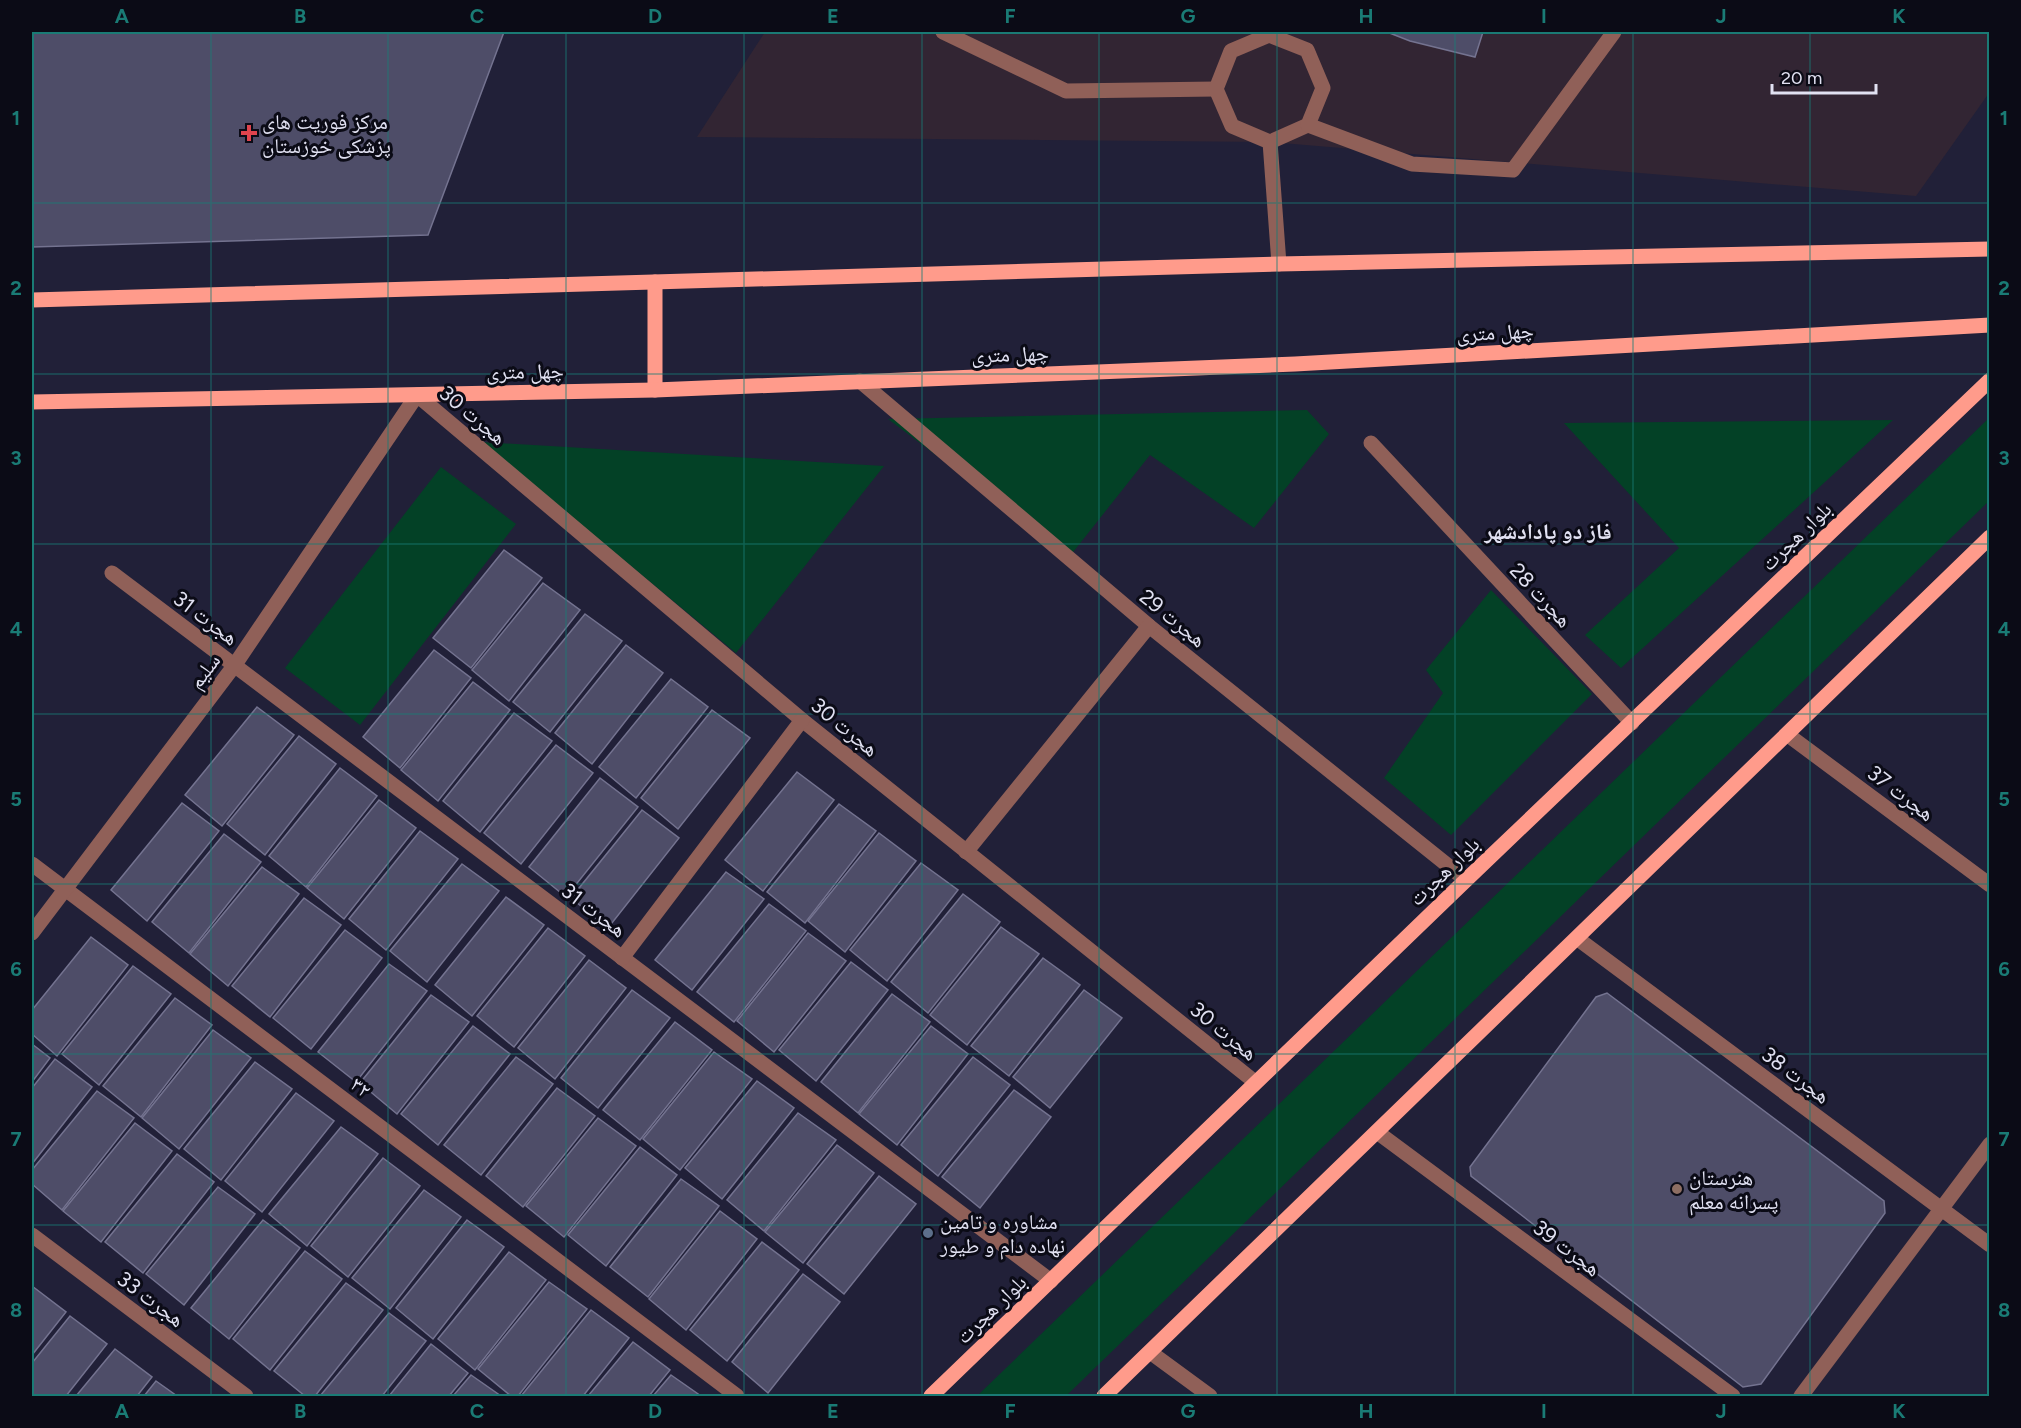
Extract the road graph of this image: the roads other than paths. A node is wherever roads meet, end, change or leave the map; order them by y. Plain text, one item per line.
1 (943, 32) edge
2 (1614, 32) edge
3 (1216, 89) junction
4 (1308, 125) junction
5 (1270, 142) junction
6 (1989, 249) edge
7 (1279, 264) junction
8 (655, 282) junction
9 (32, 300) edge
10 (1989, 325) edge
11 (1989, 380) edge
12 (860, 381) junction
13 (655, 390) junction
14 (417, 395) junction
15 (32, 402) edge
16 (1371, 443) dead end
17 (1989, 537) edge
18 (112, 573) dead end
19 (1149, 626) junction
20 (234, 666) junction
21 (802, 720) junction
22 (1632, 723) junction
23 (1788, 735) junction
24 (966, 852) junction
25 (32, 864) edge
26 (1466, 880) junction
27 (1989, 885) edge
28 (65, 889) junction
29 (32, 933) edge
30 (1578, 939) junction
31 (622, 958) junction
32 (1255, 1082) junction
33 (1377, 1132) junction
34 (1989, 1144) edge
35 (1941, 1209) junction
36 (32, 1235) edge
37 (1989, 1245) edge
38 (1051, 1281) junction
39 (1150, 1352) junction
40 (246, 1396) edge
41 (737, 1396) edge
42 (932, 1396) edge
43 (1104, 1396) edge
44 (1210, 1396) edge
45 (1733, 1396) edge
46 (1801, 1396) edge

1 - 3 street
2 - 4 street
3 - 4 street
3 - 5 street
4 - 5 street
5 - 7 street
6 - 7 main road
7 - 8 main road
8 - 9 main road
8 - 13 main road
10 - 12 main road, چهل متری
11 - 22 main road, بلوار هجرت
12 - 13 main road, چهل متری
12 - 19 street, هجرت 29
13 - 14 main road, چهل متری
14 - 15 main road, چهل متری
14 - 20 street, سلیم
14 - 21 street, هجرت 30
16 - 22 street, هجرت 28
17 - 23 main road
18 - 20 street, هجرت 31
19 - 24 street
19 - 26 street, هجرت 29
20 - 28 street, سلیم
20 - 31 street, هجرت 31
21 - 24 street, هجرت 30
21 - 31 street
22 - 26 main road, بلوار هجرت
23 - 27 street, هجرت 37
23 - 30 main road
24 - 32 street, هجرت 30
25 - 28 street, ۳۲
26 - 32 main road, بلوار هجرت
28 - 29 street, سلیم
28 - 41 street, ۳۲
30 - 33 main road
30 - 35 street, هجرت 38
31 - 38 street, هجرت 31
32 - 38 main road, بلوار هجرت
33 - 39 main road
33 - 45 street, هجرت 39
34 - 35 street
35 - 37 street, هجرت 38
35 - 46 street
36 - 40 street, هجرت 33
38 - 42 main road, بلوار هجرت
39 - 43 main road
39 - 44 street

